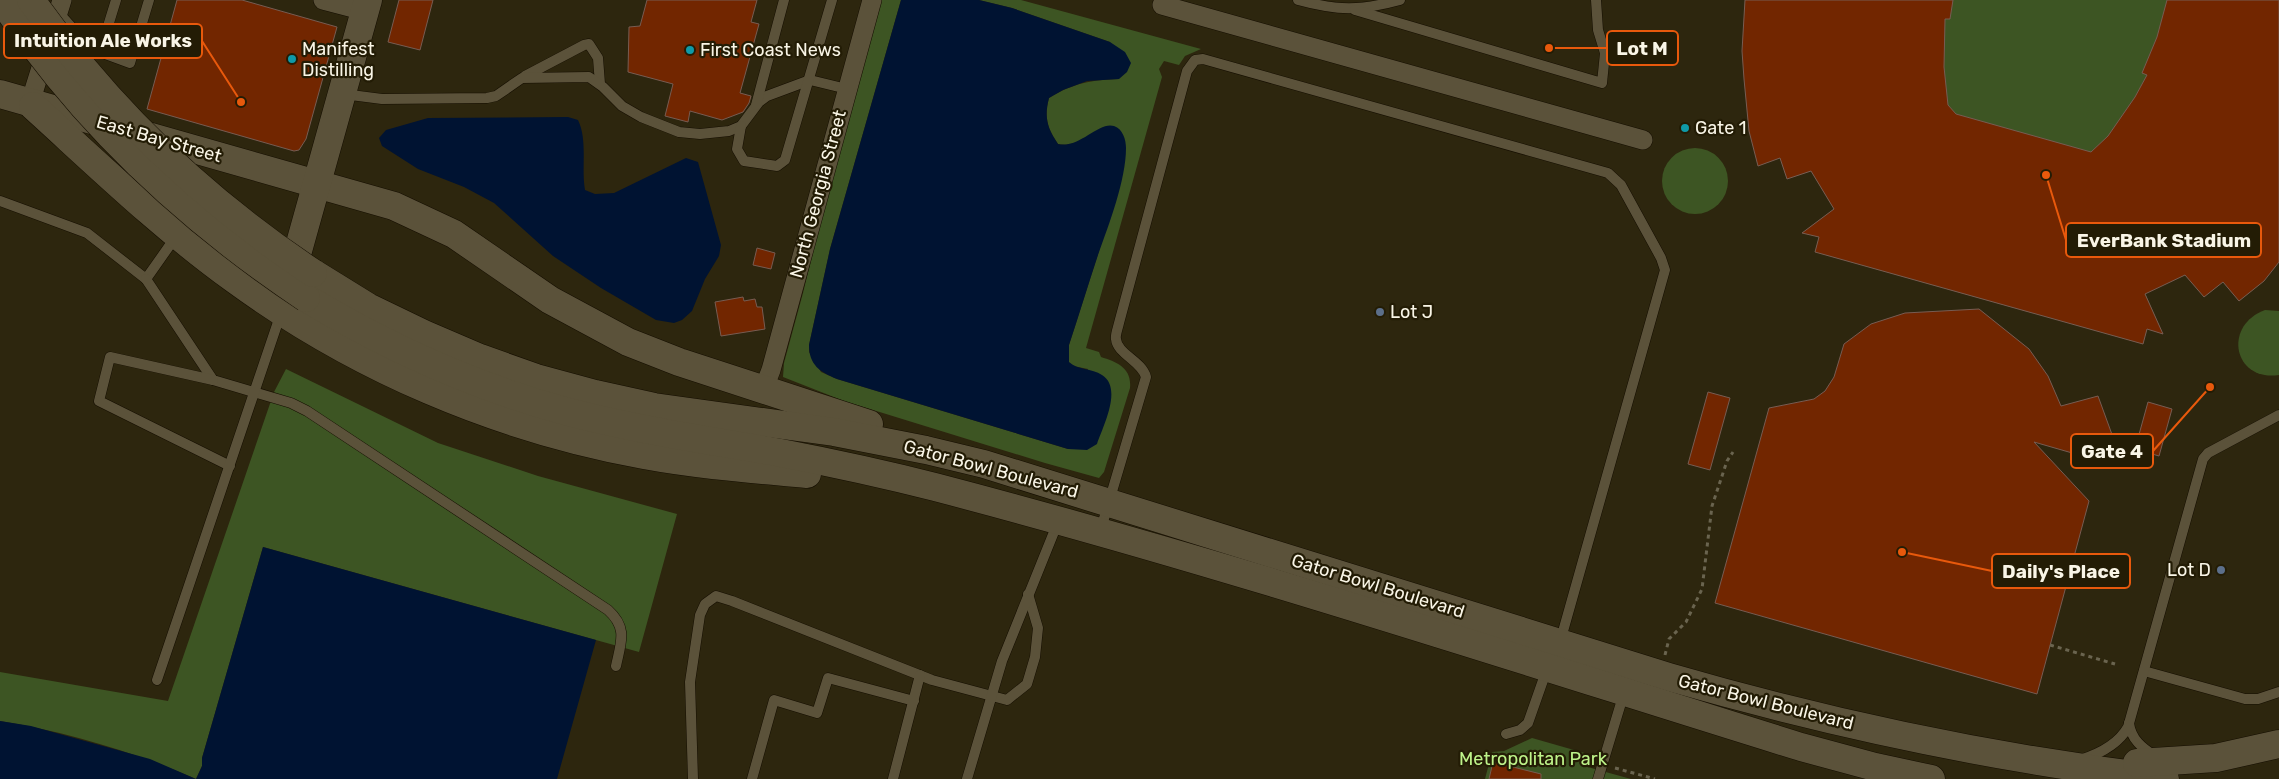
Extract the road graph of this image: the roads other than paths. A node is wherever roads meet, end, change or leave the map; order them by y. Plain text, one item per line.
1 (2, 0) edge
2 (32, 0) edge
3 (116, 0) edge
4 (149, 0) edge
5 (323, 0) edge
6 (784, 0) edge
7 (832, 0) edge
8 (872, 0) edge
9 (1298, 0) edge
10 (1400, 0) edge
11 (1596, 0) edge
12 (1162, 5) dead end
13 (60, 6) edge
14 (367, 6) edge
15 (1355, 10) junction
16 (100, 52) junction
17 (522, 78) junction
18 (810, 80) junction
19 (600, 84) junction
20 (846, 90) junction
21 (342, 93) junction
22 (0, 94) edge
23 (30, 103) junction
24 (756, 107) junction
25 (741, 126) junction
26 (1643, 140) dead end
27 (318, 183) junction
28 (0, 201) edge
29 (177, 235) junction
30 (146, 279) junction
31 (310, 286) junction
32 (281, 312) junction
33 (214, 380) junction
34 (764, 388) junction
35 (254, 391) junction
36 (654, 407) junction
37 (2279, 414) edge
38 (984, 464) junction
39 (230, 466) junction
40 (928, 485) junction
41 (1110, 502) junction
42 (1058, 521) junction
43 (1100, 533) junction
44 (1028, 594) junction
45 (1554, 656) junction
46 (616, 666) dead end
47 (2144, 671) junction
48 (920, 675) junction
49 (157, 680) dead end
50 (1625, 692) junction
51 (2279, 692) edge
52 (990, 696) junction
53 (914, 700) junction
54 (2129, 723) junction
55 (1506, 734) dead end
56 (2279, 744) edge
57 (2056, 764) junction
58 (2166, 771) edge
59 (692, 779) edge
60 (752, 779) edge
61 (893, 779) edge
62 (967, 779) edge
63 (1598, 779) edge
64 (1931, 779) edge

1 - 31 main road, Gator Bowl Boulevard, bridge
2 - 31 main road, Gator Bowl Boulevard, bridge
3 - 16 lane
4 - 16 lane
5 - 14 street
6 - 24 lane
7 - 18 lane
8 - 20 street, North Georgia Street
9 - 15 lane
10 - 15 lane
11 - 15 lane
12 - 26 street
13 - 16 lane
13 - 23 street
14 - 21 main road
17 - 19 lane
17 - 19 lane
17 - 21 lane
18 - 20 lane
18 - 24 lane
18 - 25 lane
19 - 25 lane
20 - 34 street, North Georgia Street
21 - 27 main road
22 - 23 main road, East Bay Street
23 - 27 main road, East Bay Street
23 - 29 main road
24 - 25 lane
27 - 32 main road
27 - 34 main road, East Bay Street
28 - 30 lane
29 - 30 lane
29 - 32 main road
30 - 33 lane
31 - 36 main road, Gator Bowl Boulevard
31 - 40 main road, Gator Bowl Boulevard
32 - 35 lane
32 - 40 main road
33 - 35 lane
33 - 39 lane
34 - 36 main road
34 - 38 main road, East Bay Street
35 - 39 lane
35 - 46 lane
36 - 38 main road, Gator Bowl Boulevard
37 - 47 lane
38 - 41 main road, Gator Bowl Boulevard
39 - 49 lane
40 - 42 main road, Gator Bowl Boulevard
41 - 43 lane
41 - 45 main road, Gator Bowl Boulevard
41 - 45 lane
42 - 43 main road, Gator Bowl Boulevard
42 - 44 lane
43 - 45 main road, Gator Bowl Boulevard
44 - 52 lane
44 - 52 lane
45 - 50 main road, Gator Bowl Boulevard
45 - 55 lane
45 - 57 main road, Gator Bowl Boulevard
47 - 51 lane
47 - 54 lane
48 - 52 lane
48 - 53 lane
48 - 59 lane
50 - 63 lane
50 - 64 main road, Gator Bowl Boulevard
52 - 62 lane
53 - 60 lane
53 - 61 lane
54 - 57 lane
54 - 58 lane
56 - 58 main road, Gator Bowl Boulevard
57 - 58 main road, Gator Bowl Boulevard

